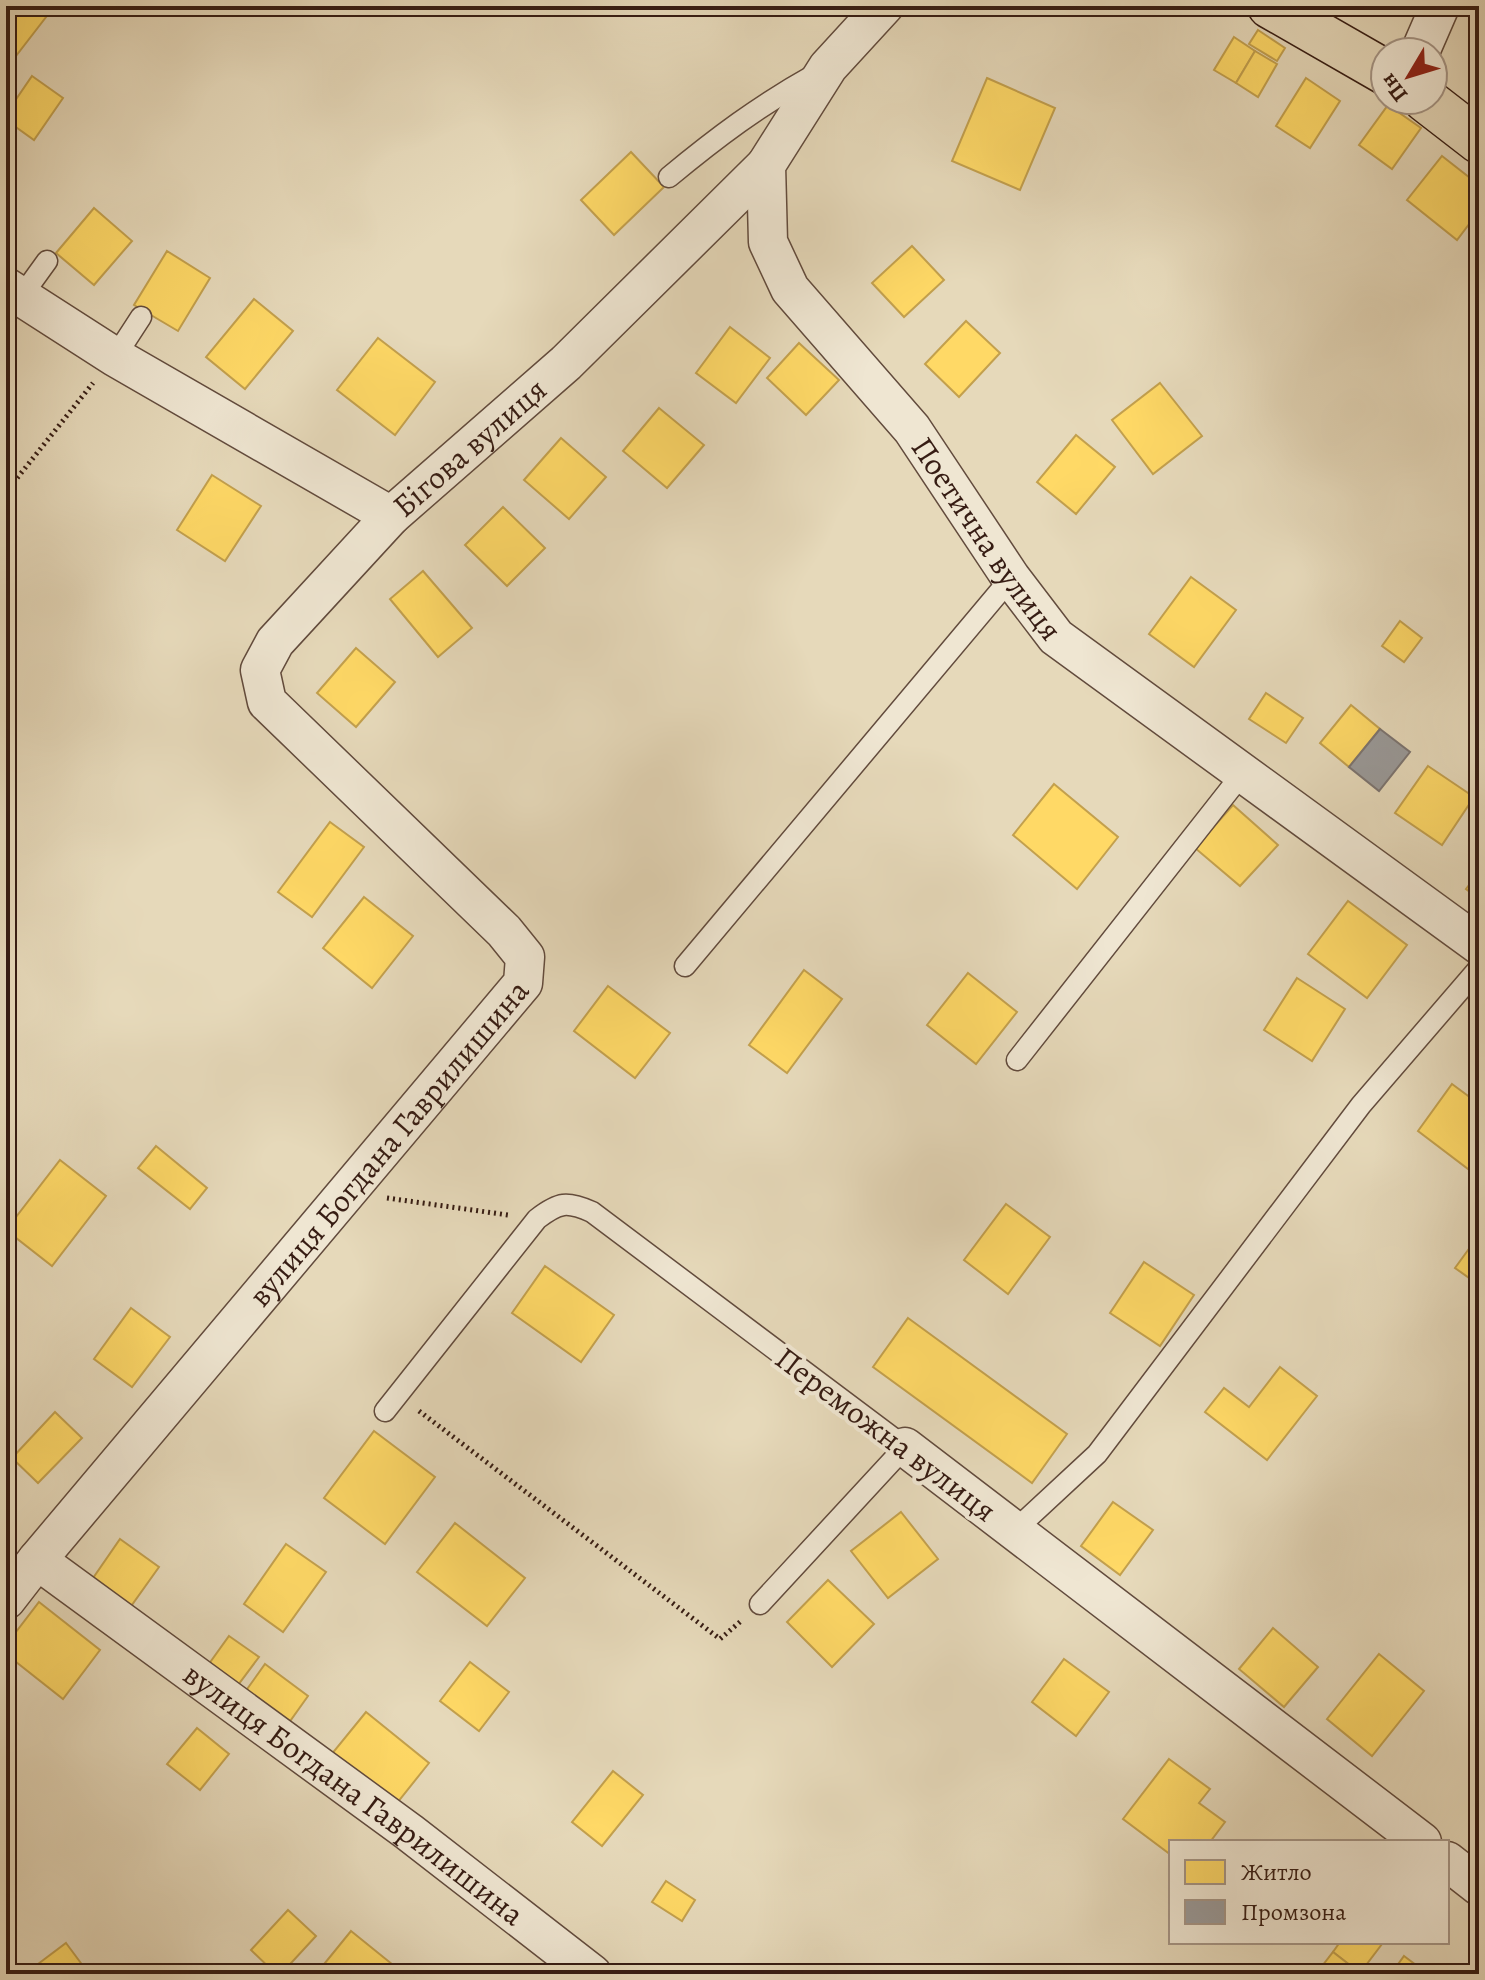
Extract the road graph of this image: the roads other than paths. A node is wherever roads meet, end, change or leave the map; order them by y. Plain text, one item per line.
1 (884, 6) edge
2 (1270, 6) edge
3 (1440, 6) edge
4 (1427, 36) edge
5 (1369, 63) edge
6 (828, 67) junction
7 (1447, 116) edge
8 (1479, 141) edge
9 (766, 165) junction
10 (669, 177) dead end
11 (47, 261) dead end
12 (14, 292) edge
13 (141, 317) dead end
14 (115, 357) junction
15 (391, 516) junction
16 (1011, 578) junction
17 (1242, 774) junction
18 (1479, 945) edge
19 (685, 966) dead end
20 (1479, 968) edge
21 (1017, 1060) dead end
22 (391, 1403) road end
23 (905, 1447) junction
24 (1014, 1531) junction
25 (37, 1560) junction
26 (6, 1600) edge
27 (760, 1604) road end
28 (1419, 1840) edge
29 (1449, 1863) edge
30 (1479, 1886) edge
31 (592, 1974) edge

1 - 6 street
2 - 5 main road
3 - 4 street
6 - 9 street
6 - 10 lane
7 - 8 main road
9 - 15 street, Бігова вулиця
9 - 16 street, Поетична вулиця
11 - 12 lane
12 - 14 street, Бігова вулиця
13 - 14 lane
14 - 15 street, Бігова вулиця
15 - 25 street, вулиця Богдана Гаврилишина
16 - 17 street, Поетична вулиця
16 - 19 lane
17 - 18 street, Поетична вулиця
17 - 21 lane
20 - 24 lane
22 - 23 lane, Переможна вулиця
23 - 24 street, Переможна вулиця
23 - 27 lane
24 - 28 street, Переможна вулиця
25 - 26 street, вулиця Богдана Гаврилишина
25 - 31 street, вулиця Богдана Гаврилишина
29 - 30 street

